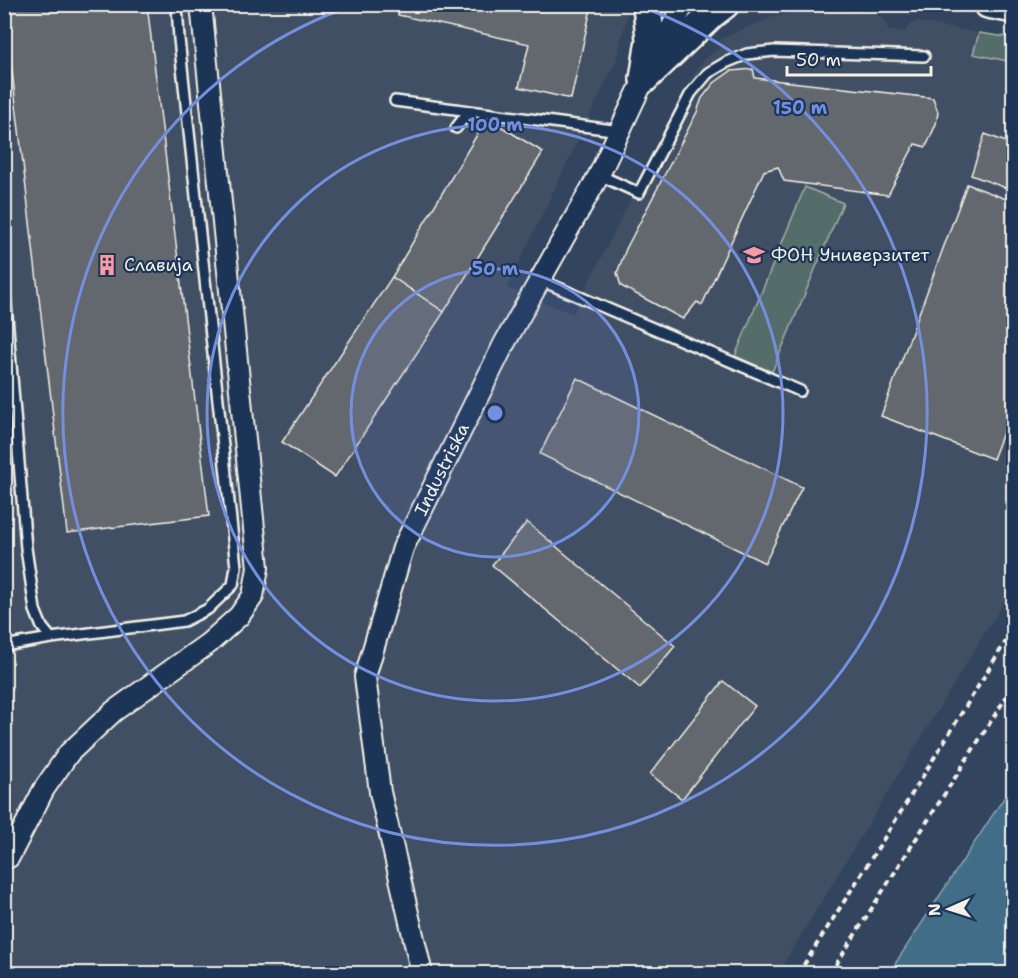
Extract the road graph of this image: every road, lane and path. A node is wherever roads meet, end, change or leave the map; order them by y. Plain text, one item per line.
1 (177, 4) edge
2 (201, 4) edge
3 (647, 4) edge
4 (684, 4) edge
5 (725, 4) edge
6 (988, 4) edge
7 (1014, 9) edge
8 (924, 56) dead end
9 (644, 79) junction
10 (395, 100) dead end
11 (469, 111) junction
12 (456, 128) dead end
13 (620, 131) junction
14 (598, 175) junction
15 (4, 279) edge
16 (540, 280) junction
17 (800, 392) dead end
18 (1014, 628) edge
19 (51, 638) junction
20 (4, 646) edge
21 (1014, 685) edge
22 (9, 856) dead end
23 (422, 974) edge
24 (798, 974) edge
25 (830, 974) edge

1 - 19 lane
2 - 22 street
3 - 9 street
4 - 9 street, Industriska
5 - 9 street
6 - 7 street
8 - 14 lane
9 - 13 street, Industriska
10 - 11 lane
11 - 12 lane
11 - 13 lane
13 - 14 street, Industriska
14 - 16 street, Industriska
15 - 19 lane
16 - 17 lane
16 - 23 street, Industriska
18 - 24 path
19 - 20 lane
21 - 25 path

